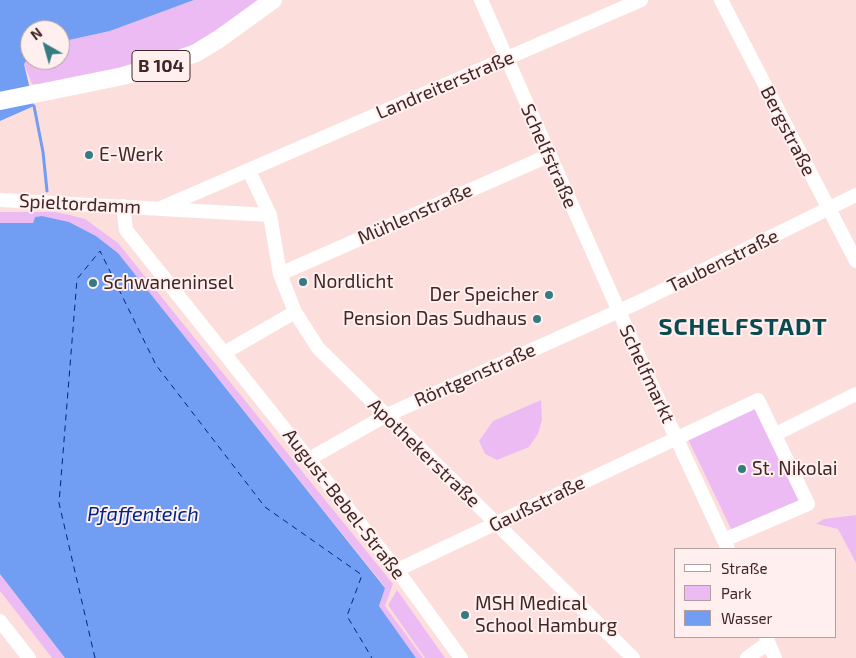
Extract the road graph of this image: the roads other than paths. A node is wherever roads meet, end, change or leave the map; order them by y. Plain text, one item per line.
1 (273, 0) edge
2 (481, 0) edge
3 (641, 0) edge
4 (720, 0) edge
5 (506, 58) junction
6 (0, 101) edge
7 (550, 155) junction
8 (249, 171) junction
9 (856, 195) edge
10 (0, 200) edge
11 (123, 206) junction
12 (161, 208) junction
13 (828, 209) junction
14 (270, 215) junction
15 (856, 262) edge
16 (280, 274) junction
17 (618, 311) junction
18 (295, 312) junction
19 (224, 352) junction
20 (856, 394) edge
21 (386, 416) junction
22 (776, 434) junction
23 (676, 437) junction
24 (308, 459) junction
25 (497, 524) junction
26 (726, 544) edge
27 (397, 570) junction
28 (0, 621) edge
29 (767, 640) edge
30 (29, 658) edge
31 (461, 658) edge
32 (633, 658) edge
33 (747, 658) edge
34 (775, 658) edge

1 - 6 main road, B 104
2 - 5 street, Schelfstraße
3 - 5 street, Landreiterstraße
4 - 13 street, Bergstraße
5 - 7 street, Schelfstraße
5 - 8 street, Landreiterstraße
7 - 16 street, Mühlenstraße
7 - 17 street, Schelfstraße
8 - 12 street, Landreiterstraße
8 - 14 street, Apothekerstraße
9 - 13 street, Taubenstraße
10 - 11 street, Spieltordamm
11 - 12 street, Spieltordamm
11 - 19 street, August-Bebel-Straße
12 - 14 street, Spieltordamm
13 - 15 street, Bergstraße
13 - 17 street, Taubenstraße
14 - 16 street, Apothekerstraße
16 - 18 street, Apothekerstraße
17 - 21 street, Röntgenstraße
17 - 23 street, Schelfmarkt
18 - 19 street
18 - 21 street, Apothekerstraße
19 - 24 street, August-Bebel-Straße
20 - 22 street
21 - 24 street, Röntgenstraße
21 - 25 street, Apothekerstraße
22 - 23 street, Gaußstraße
22 - 26 street
23 - 25 street, Gaußstraße
23 - 26 street, Schelfmarkt
24 - 27 street, August-Bebel-Straße
25 - 27 street, Gaußstraße
25 - 32 street, Apothekerstraße
27 - 31 street, August-Bebel-Straße
28 - 30 street
29 - 33 street
29 - 34 street

